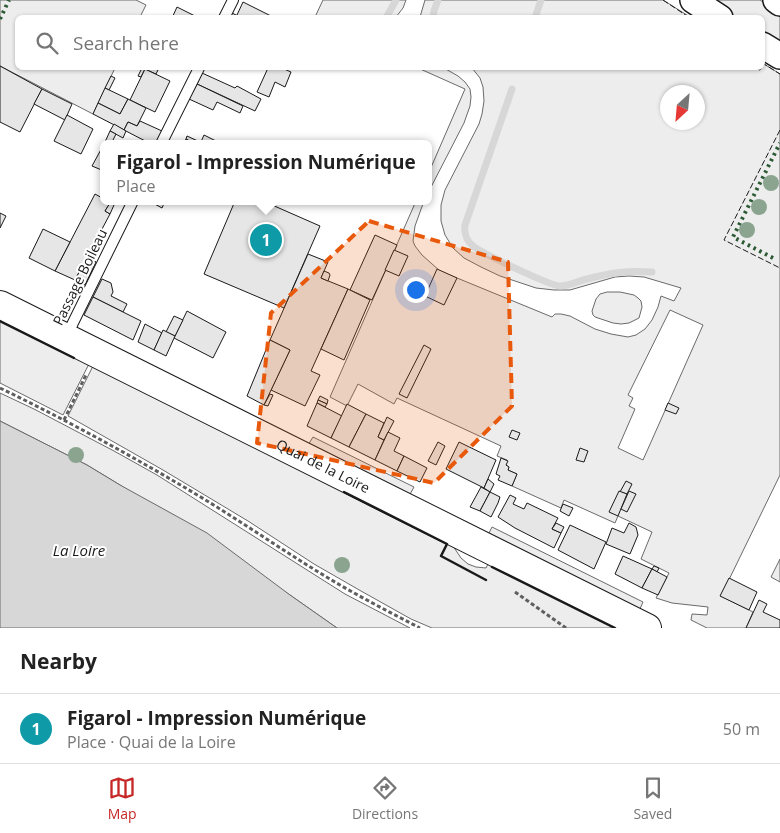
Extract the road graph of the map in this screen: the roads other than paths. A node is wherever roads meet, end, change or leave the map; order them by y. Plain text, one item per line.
1 (233, 0) edge
2 (693, 0) edge
3 (776, 0) edge
4 (780, 3) edge
5 (226, 15) edge
6 (716, 15) edge
7 (765, 47) edge
8 (780, 56) edge
9 (198, 70) edge
10 (163, 140) edge
11 (131, 205) edge
12 (0, 305) edge
13 (65, 338) junction
14 (647, 628) edge

1 - 5 lane
2 - 6 street
3 - 4 street
7 - 8 street
9 - 10 lane
11 - 13 lane, Passage Boileau
12 - 13 main road, Quai de la Loire
13 - 14 main road, Quai de la Loire

